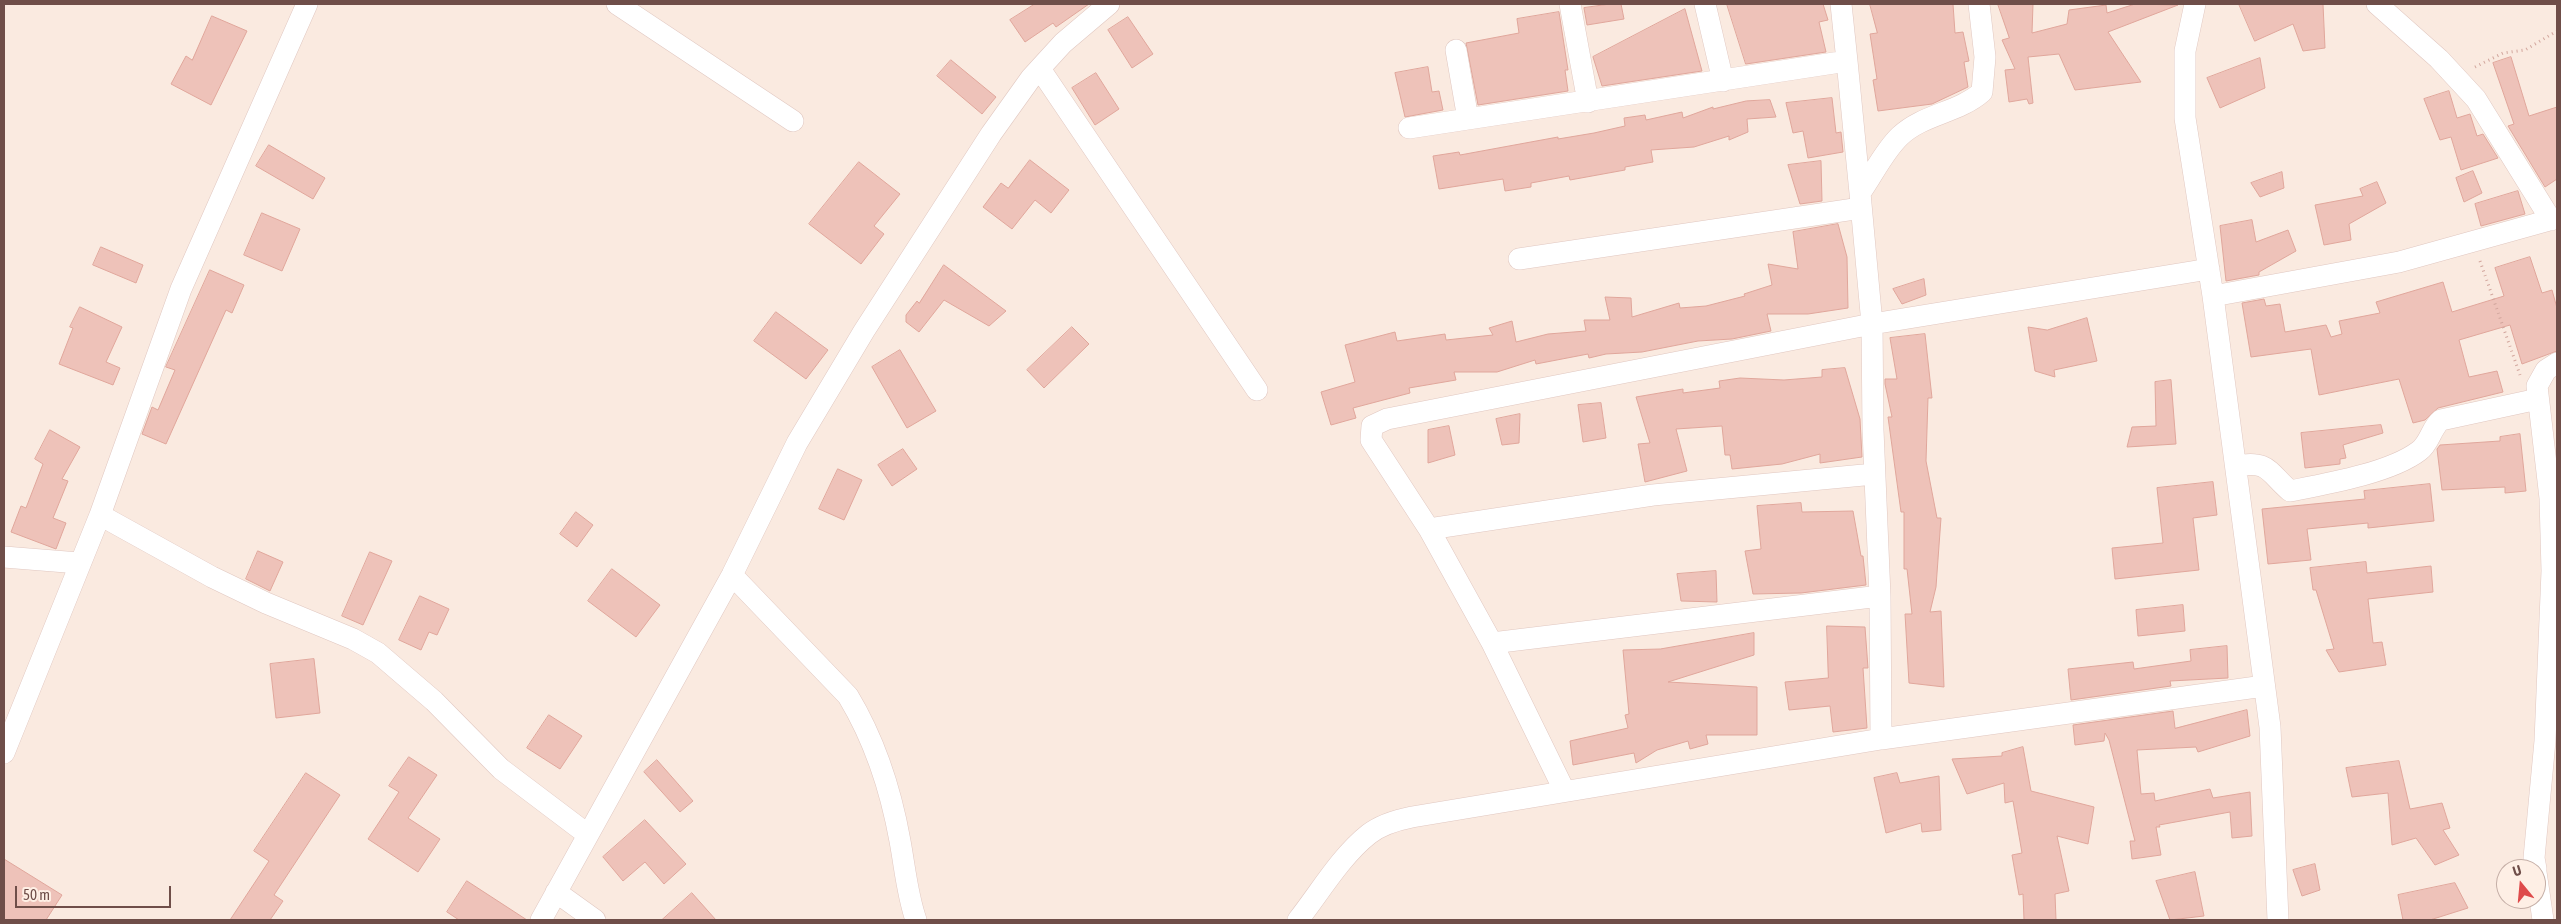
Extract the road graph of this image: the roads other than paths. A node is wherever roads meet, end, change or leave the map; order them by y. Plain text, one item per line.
1 (308, 4) edge
2 (617, 4) edge
3 (1109, 4) edge
4 (1570, 4) edge
5 (1704, 4) edge
6 (1841, 4) edge
7 (1979, 4) edge
8 (2195, 4) edge
9 (2377, 4) edge
10 (1456, 50) dead end
11 (1847, 61) junction
12 (1040, 68) junction
13 (1724, 81) junction
14 (1588, 102) junction
15 (1468, 119) junction
16 (792, 122) dead end
17 (1409, 128) dead end
18 (1860, 200) junction
19 (2554, 219) edge
20 (1519, 259) dead end
21 (2209, 269) junction
22 (2213, 296) junction
23 (1872, 324) junction
24 (2557, 363) edge
25 (1257, 390) dead end
26 (2537, 393) junction
27 (2236, 466) junction
28 (1874, 474) junction
29 (100, 516) junction
30 (1429, 529) junction
31 (4, 557) edge
32 (79, 563) junction
33 (732, 575) junction
34 (1880, 596) junction
35 (1492, 642) junction
36 (2264, 686) junction
37 (1881, 738) junction
38 (4, 753) edge
39 (1564, 790) junction
40 (587, 834) junction
41 (2534, 859) edge
42 (556, 892) junction
43 (541, 920) edge
44 (595, 920) edge
45 (916, 920) edge
46 (1298, 920) edge
47 (2278, 920) edge

1 - 29 street
2 - 16 street
3 - 12 street
4 - 14 street
5 - 13 street
6 - 11 street
7 - 18 street
8 - 21 street
9 - 19 street
10 - 15 street
11 - 13 street
11 - 18 street
12 - 25 street
12 - 33 street
13 - 14 street
14 - 15 street
15 - 17 street
18 - 20 street
18 - 23 street
19 - 22 street
21 - 22 street
21 - 23 street
22 - 27 street
23 - 28 street
23 - 30 street
24 - 26 street
26 - 27 street
26 - 41 street
27 - 36 street
28 - 30 street
28 - 34 street
29 - 32 street
29 - 40 street
30 - 35 street
31 - 32 street
32 - 38 street
33 - 40 street
33 - 45 street
34 - 35 street
34 - 37 street
35 - 39 street
36 - 37 street
36 - 47 street
37 - 39 street
39 - 46 street
40 - 42 street
42 - 43 street
42 - 44 street

